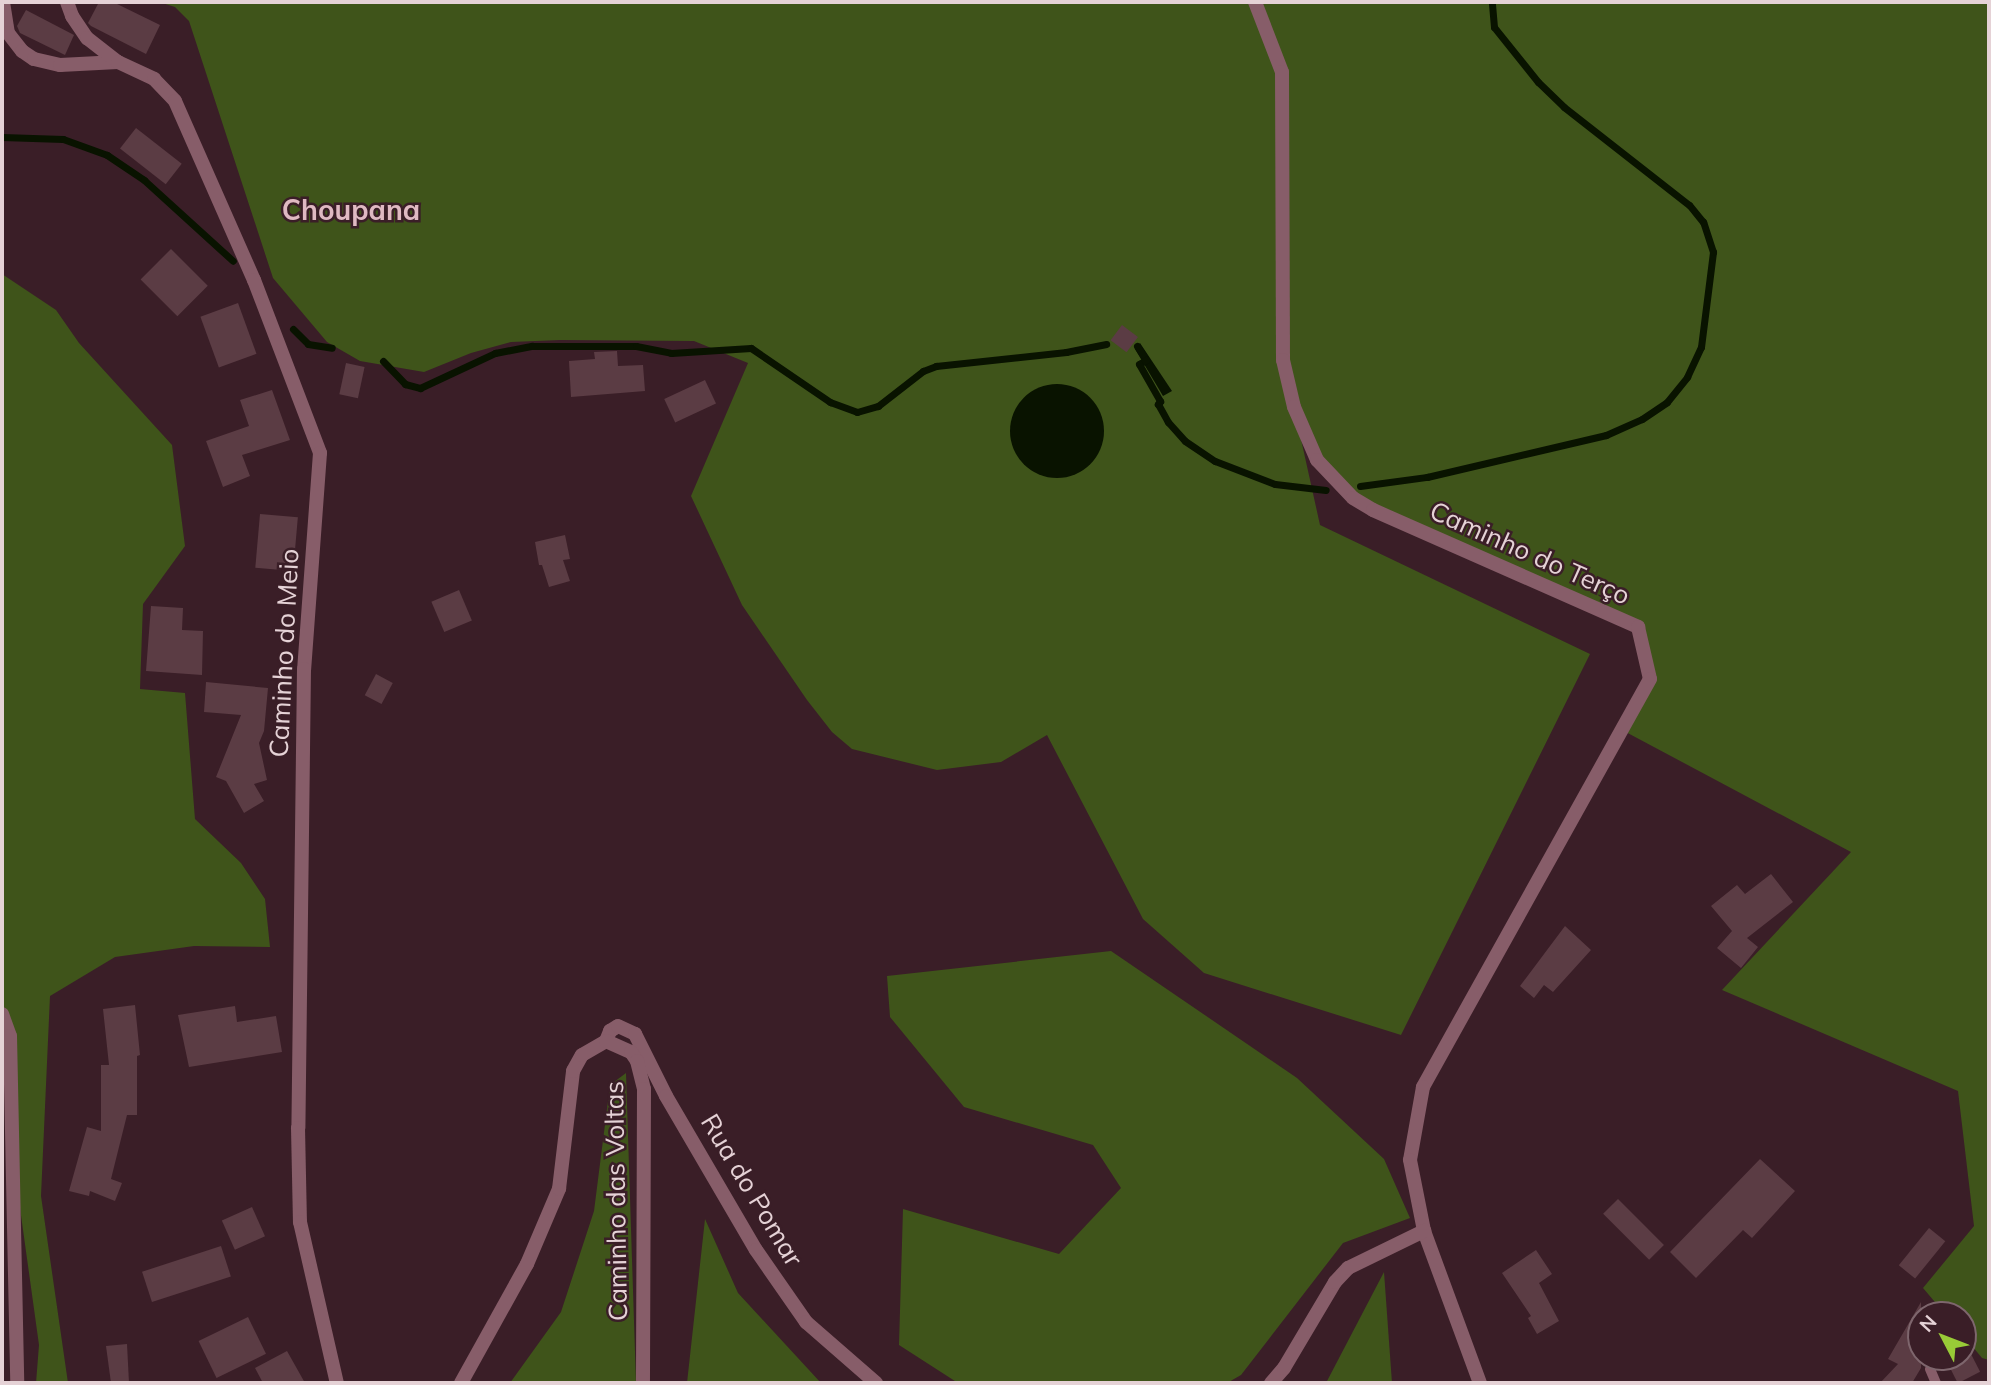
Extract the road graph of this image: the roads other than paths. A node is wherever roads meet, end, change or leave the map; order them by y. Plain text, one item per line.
1 (3, 2) edge
2 (67, 2) edge
3 (1255, 2) edge
4 (118, 62) junction
5 (2, 1014) edge
6 (606, 1041) junction
7 (1423, 1231) junction
8 (16, 1383) edge
9 (337, 1383) edge
10 (461, 1383) edge
11 (643, 1383) edge
12 (876, 1383) edge
13 (1271, 1383) edge
14 (1480, 1383) edge

1 - 4 street
2 - 4 street, Caminho do Meio
3 - 7 street, Caminho do Terço
4 - 9 street, Caminho do Meio
5 - 8 street
6 - 10 street, Caminho das Voltas
6 - 11 street, Caminho das Voltas
6 - 12 street, Rua do Pomar
7 - 13 street
7 - 14 street, Caminho do Terço

